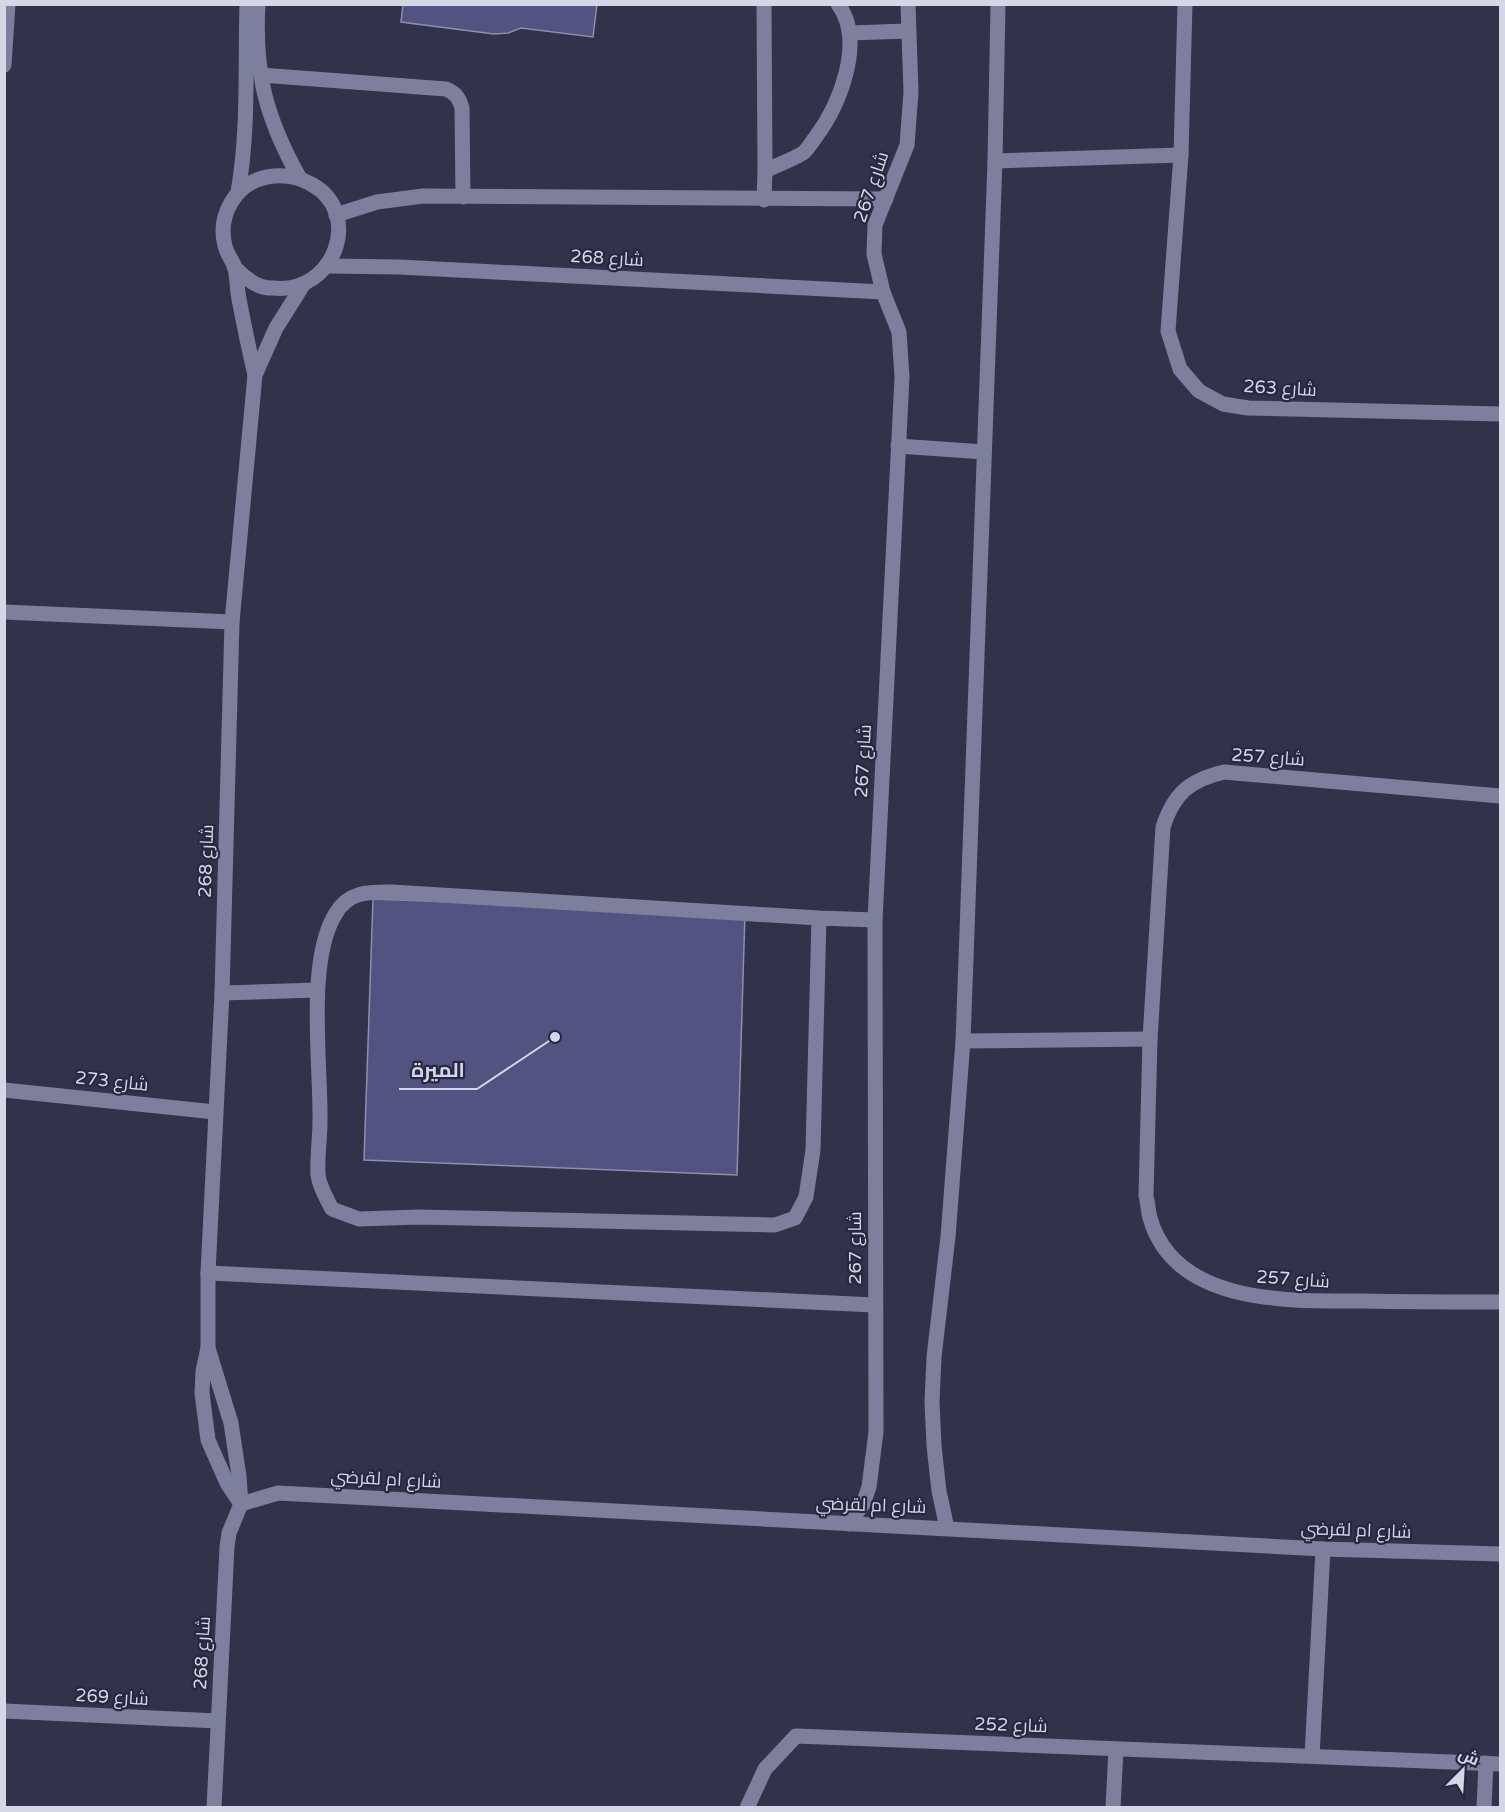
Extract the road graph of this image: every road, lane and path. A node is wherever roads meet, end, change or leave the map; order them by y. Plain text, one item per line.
1 (8, 4) edge
2 (247, 4) edge
3 (258, 4) edge
4 (764, 4) edge
5 (838, 4) edge
6 (908, 4) edge
7 (998, 4) edge
8 (1185, 4) edge
9 (908, 31) junction
10 (849, 33) junction
11 (4, 65) edge
12 (261, 75) junction
13 (1181, 155) junction
14 (995, 161) junction
15 (765, 171) junction
16 (299, 177) junction
17 (238, 192) junction
18 (463, 197) junction
19 (764, 200) junction
20 (886, 200) junction
21 (336, 214) junction
22 (327, 266) junction
23 (234, 267) junction
24 (303, 285) junction
25 (884, 292) junction
26 (255, 375) junction
27 (1500, 414) edge
28 (898, 446) junction
29 (984, 452) junction
30 (4, 612) edge
31 (232, 622) junction
32 (1500, 796) edge
33 (819, 918) junction
34 (875, 920) junction
35 (317, 990) junction
36 (222, 993) junction
37 (1150, 1040) junction
38 (963, 1041) junction
39 (4, 1090) edge
40 (215, 1112) junction
41 (208, 1273) junction
42 (1500, 1302) edge
43 (874, 1305) junction
44 (208, 1348) junction
45 (241, 1504) junction
46 (849, 1524) junction
47 (947, 1528) junction
48 (1323, 1549) junction
49 (1500, 1554) edge
50 (4, 1712) edge
51 (219, 1721) junction
52 (1116, 1749) junction
53 (1312, 1756) junction
54 (1493, 1764) edge
55 (214, 1808) edge
56 (747, 1808) edge
57 (1113, 1808) edge
58 (1484, 1808) edge

1 - 11 street
2 - 17 street
3 - 12 street
4 - 15 street
5 - 10 street
6 - 9 street, شارع 267
7 - 14 street
8 - 13 street, شارع 263
9 - 10 street
9 - 20 street, شارع 267
10 - 15 street
12 - 16 street
12 - 18 street
13 - 14 street
13 - 27 street, شارع 263
14 - 29 street
15 - 19 street
16 - 17 street
16 - 21 street
17 - 23 street
18 - 19 street
18 - 21 street
19 - 20 street
20 - 25 street, شارع 267
21 - 22 street
22 - 24 street
22 - 25 street, شارع 268
23 - 24 street
23 - 26 street, شارع 268
24 - 26 street, شارع 268
25 - 28 street, شارع 267
26 - 31 street, شارع 268
28 - 29 street
28 - 34 street, شارع 267
29 - 38 street
30 - 31 street
31 - 36 street, شارع 268
32 - 37 street, شارع 257
33 - 34 street
33 - 35 street
33 - 35 street
34 - 43 street, شارع 267
35 - 36 street
36 - 40 street, شارع 268
37 - 38 street
37 - 42 street, شارع 257
38 - 47 street
39 - 40 street, شارع 273
40 - 41 street, شارع 268
41 - 43 street
41 - 44 street, شارع 268
43 - 46 street, شارع 267
44 - 45 street, شارع 268
44 - 45 street, شارع 268
45 - 46 street, شارع ام لقرضي
45 - 51 street, شارع 268
46 - 47 street, شارع ام لقرضي
47 - 48 street, شارع ام لقرضي
48 - 49 street, شارع ام لقرضي
48 - 53 street
50 - 51 street, شارع 269
51 - 55 street, شارع 268
52 - 53 street, شارع 252
52 - 56 street, شارع 252
52 - 57 street
53 - 54 street, شارع 252
54 - 58 street

